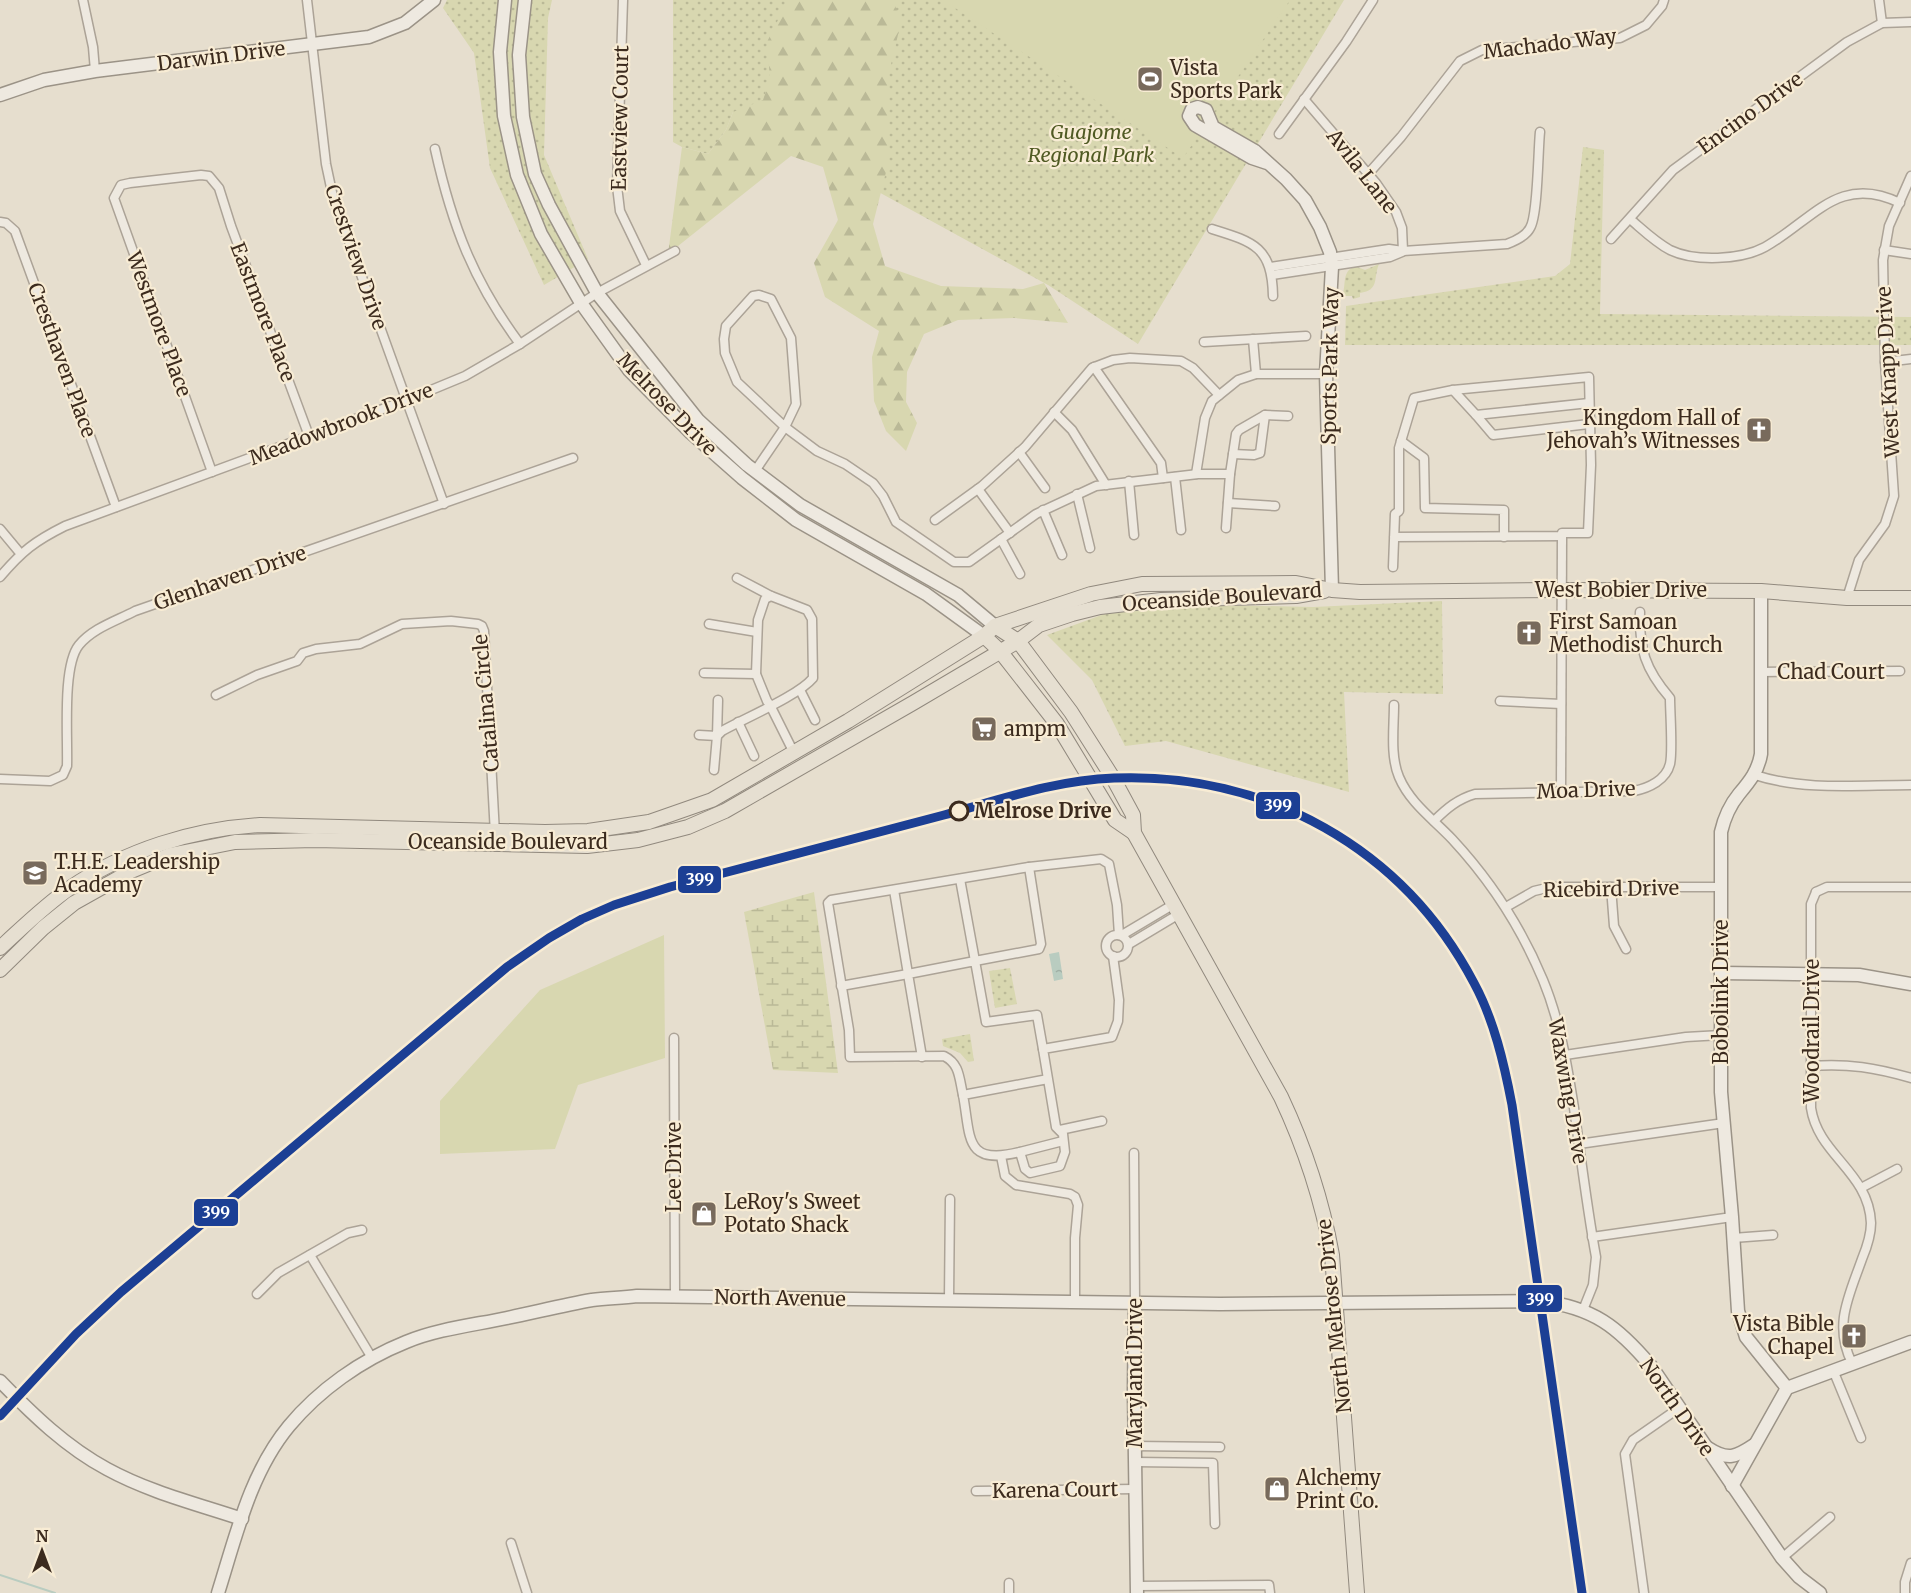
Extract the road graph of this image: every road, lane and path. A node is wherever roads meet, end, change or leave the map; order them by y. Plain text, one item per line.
1 (83, 0) edge
2 (307, 0) edge
3 (434, 0) edge
4 (505, 0) edge
5 (525, 0) edge
6 (623, 0) edge
7 (1373, 0) edge
8 (1664, 0) edge
9 (1879, 0) edge
10 (1911, 22) edge
11 (1882, 23) junction
12 (311, 45) junction
13 (95, 71) junction
14 (0, 95) edge
15 (1304, 99) junction
16 (1540, 132) dead end
17 (1279, 134) dead end
18 (435, 149) dead end
19 (1267, 163) junction
20 (1368, 174) junction
21 (1911, 176) edge
22 (219, 188) joint
23 (1900, 203) junction
24 (1630, 219) junction
25 (0, 222) edge
26 (1212, 229) dead end
27 (1611, 239) dead end
28 (1884, 250) junction
29 (675, 251) dead end
30 (1403, 251) junction
31 (1911, 254) edge
32 (1331, 262) junction
33 (646, 265) junction
34 (1271, 271) junction
35 (597, 293) junction
36 (1273, 296) dead end
37 (581, 303) junction
38 (1306, 336) dead end
39 (1253, 339) junction
40 (1204, 342) dead end
41 (520, 344) junction
42 (1911, 359) edge
43 (1885, 362) junction
44 (1094, 367) junction
45 (1256, 374) junction
46 (1326, 374) junction
47 (1453, 390) junction
48 (1219, 395) junction
49 (407, 400) junction
50 (1589, 403) junction
51 (1054, 412) junction
52 (1264, 415) junction
53 (1287, 416) dead end
54 (1476, 416) junction
55 (1589, 424) junction
56 (785, 427) junction
57 (309, 436) junction
58 (1401, 441) junction
59 (1019, 452) junction
60 (1233, 454) junction
61 (573, 458) dead end
62 (755, 471) junction
63 (212, 472) junction
64 (1196, 474) junction
65 (1230, 474) junction
66 (1175, 477) junction
67 (1163, 478) junction
68 (1128, 482) junction
69 (1106, 485) junction
70 (1045, 488) dead end
71 (978, 489) junction
72 (1077, 495) junction
73 (1228, 503) junction
74 (444, 504) junction
75 (1275, 506) dead end
76 (116, 507) junction
77 (1043, 510) junction
78 (935, 520) dead end
79 (1226, 528) dead end
80 (0, 530) edge
81 (1181, 530) dead end
82 (1010, 533) junction
83 (1134, 535) dead end
84 (1562, 536) junction
85 (1394, 537) junction
86 (1504, 537) junction
87 (1001, 539) junction
88 (1090, 548) dead end
89 (20, 553) junction
90 (1062, 555) dead end
91 (1393, 567) dead end
92 (1020, 573) dead end
93 (0, 577) edge
94 (738, 578) dead end
95 (1332, 590) junction
96 (1561, 590) junction
97 (1761, 591) junction
98 (771, 596) junction
99 (1847, 598) junction
100 (1911, 598) edge
101 (1640, 612) dead end
102 (709, 624) dead end
103 (995, 626) junction
104 (758, 632) junction
105 (984, 636) junction
106 (1018, 641) junction
107 (1000, 651) junction
108 (1900, 671) dead end
109 (1761, 672) junction
110 (705, 673) dead end
111 (756, 674) junction
112 (800, 690) junction
113 (216, 694) dead end
114 (718, 700) dead end
115 (1500, 701) dead end
116 (1561, 704) junction
117 (770, 705) junction
118 (1394, 705) dead end
119 (815, 720) dead end
120 (848, 720) junction
121 (738, 722) junction
122 (699, 735) dead end
123 (717, 736) junction
124 (794, 753) junction
125 (754, 756) dead end
126 (714, 770) dead end
127 (792, 773) junction
128 (1755, 775) junction
129 (0, 779) edge
130 (1911, 784) edge
131 (1561, 792) junction
132 (1434, 821) junction
133 (237, 827) junction
134 (1134, 833) junction
135 (495, 838) junction
136 (181, 853) junction
137 (1029, 867) junction
138 (960, 879) junction
139 (1611, 887) junction
140 (1720, 887) junction
141 (1911, 887) edge
142 (894, 890) junction
143 (1506, 907) junction
144 (1176, 909) junction
145 (1120, 935) junction
146 (1129, 944) junction
147 (0, 948) edge
148 (1626, 949) dead end
149 (1113, 956) junction
150 (975, 961) junction
151 (0, 970) edge
152 (1720, 973) junction
153 (1811, 973) junction
154 (908, 974) junction
155 (1911, 984) edge
156 (841, 986) junction
157 (1720, 1035) junction
158 (674, 1038) dead end
159 (1043, 1049) junction
160 (1566, 1055) junction
161 (922, 1057) junction
162 (1811, 1066) junction
163 (1911, 1078) edge
164 (1048, 1079) junction
165 (963, 1095) junction
166 (1102, 1121) dead end
167 (1724, 1123) junction
168 (1060, 1130) junction
169 (1063, 1141) junction
170 (1579, 1144) junction
171 (1020, 1152) junction
172 (1134, 1153) dead end
173 (1001, 1156) junction
174 (1897, 1169) dead end
175 (1861, 1188) junction
176 (950, 1199) dead end
177 (1732, 1217) junction
178 (362, 1230) dead end
179 (1773, 1235) dead end
180 (1592, 1237) junction
181 (1733, 1238) junction
182 (310, 1255) junction
183 (256, 1294) dead end
184 (675, 1296) junction
185 (949, 1299) junction
186 (1075, 1301) junction
187 (1135, 1302) junction
188 (1486, 1302) joint
189 (1335, 1303) junction
190 (1583, 1310) junction
191 (1911, 1342) edge
192 (372, 1358) junction
193 (1852, 1364) junction
194 (1833, 1370) junction
195 (0, 1381) edge
196 (1787, 1388) junction
197 (1679, 1408) junction
198 (1861, 1438) dead end
199 (1755, 1444) junction
200 (1134, 1446) junction
201 (1220, 1447) dead end
202 (1705, 1447) junction
203 (1135, 1462) junction
204 (1732, 1486) junction
205 (1135, 1489) junction
206 (976, 1491) dead end
207 (1830, 1517) dead end
208 (242, 1519) junction
209 (1215, 1524) dead end
210 (511, 1543) dead end
211 (1782, 1558) junction
212 (1911, 1563) edge
213 (1009, 1583) dead end
214 (1270, 1589) edge
215 (1137, 1590) edge
216 (218, 1593) edge
217 (527, 1593) edge
218 (1009, 1593) edge
219 (1358, 1593) edge
220 (1644, 1593) edge
221 (1820, 1593) edge
222 (1905, 1593) edge

1 - 13 street
2 - 12 street, Crestview Drive
3 - 12 main road, Darwin Drive
4 - 37 main road, Melrose Drive
5 - 35 main road, Melrose Drive
6 - 33 street, Eastview Court
7 - 15 street
8 - 20 street, Machado Way
9 - 11 street
10 - 11 street, Encino Drive
11 - 24 street, Encino Drive
12 - 13 main road, Darwin Drive
12 - 49 street, Crestview Drive
13 - 14 main road, Darwin Drive
15 - 17 street
15 - 20 street, Avila Lane
16 - 30 street
18 - 41 street
19 - 19 main road, Sports Park Way
19 - 32 main road, Sports Park Way
20 - 30 street, Avila Lane
21 - 23 street, West Knapp Drive
22 - 57 street, Eastmore Place
22 - 63 street, Westmore Place
23 - 24 street
23 - 28 street, West Knapp Drive
24 - 27 street, Encino Drive
25 - 76 street, Cresthaven Place
26 - 34 street
28 - 31 street
28 - 43 street, West Knapp Drive
29 - 33 street, Meadowbrook Drive
30 - 32 street
32 - 34 street
32 - 46 main road, Sports Park Way
33 - 35 street, Meadowbrook Drive
34 - 36 street
35 - 37 street, Meadowbrook Drive
35 - 62 main road, Melrose Drive
37 - 41 street, Meadowbrook Drive
37 - 105 main road, Melrose Drive
38 - 39 street
39 - 40 street
39 - 45 street
41 - 49 street, Meadowbrook Drive
42 - 43 street
43 - 99 street, West Knapp Drive
44 - 48 street
44 - 51 street
44 - 67 street
45 - 46 street
45 - 48 street
46 - 95 main road, Sports Park Way
47 - 50 street
47 - 54 street
47 - 58 street
48 - 64 street
49 - 57 street, Meadowbrook Drive
49 - 74 street, Crestview Drive
50 - 54 street
50 - 55 street
51 - 59 street
51 - 69 street
52 - 53 street
52 - 60 street
52 - 60 street
54 - 55 street
55 - 84 street
56 - 56 street
56 - 62 street
56 - 87 street
57 - 63 street, Meadowbrook Drive
58 - 85 street
58 - 86 street
59 - 70 street
59 - 71 street
60 - 65 street
61 - 74 street, Glenhaven Drive
62 - 103 main road, Melrose Drive
63 - 76 street, Meadowbrook Drive
64 - 65 street
64 - 66 street
65 - 73 street
66 - 67 street
66 - 81 street
67 - 68 street
68 - 69 street
68 - 83 street
69 - 72 street
71 - 78 street
71 - 82 street
72 - 77 street
72 - 88 street
73 - 75 street
73 - 79 street
74 - 129 street, Glenhaven Drive
76 - 89 street, Meadowbrook Drive
77 - 82 street
77 - 90 street
80 - 89 street
82 - 87 street
84 - 86 street
84 - 96 street
85 - 86 street
85 - 91 street
87 - 92 street
89 - 93 street, Meadowbrook Drive
94 - 98 street
95 - 96 main road, West Bobier Drive
95 - 103 main road, Oceanside Boulevard
95 - 106 main road, Oceanside Boulevard
96 - 97 main road, West Bobier Drive
96 - 116 street
97 - 99 main road, West Bobier Drive
97 - 109 main road, Bobolink Drive
98 - 104 street
98 - 112 street
99 - 100 main road, West Bobier Drive
101 - 131 street, Moa Drive
102 - 104 street
103 - 105 main road, Oceanside Boulevard
103 - 106 main road, Melrose Drive
104 - 111 street
105 - 107 main road, Melrose Drive
105 - 120 main road, Oceanside Boulevard
106 - 107 main road, Oceanside Boulevard
106 - 134 main road, North Melrose Drive
107 - 127 main road, Oceanside Boulevard
107 - 134 main road, North Melrose Drive
108 - 109 street, Chad Court
109 - 128 main road, Bobolink Drive
110 - 111 street
111 - 117 street
112 - 117 street
112 - 119 street
113 - 135 street, Catalina Circle
114 - 123 street
115 - 116 street
116 - 131 street
117 - 121 street
117 - 124 street
118 - 132 street, Waxwing Drive
120 - 124 main road, Oceanside Boulevard
120 - 127 main road
121 - 123 street
121 - 125 street
122 - 123 street
123 - 126 street
124 - 135 main road, Oceanside Boulevard
127 - 135 main road, Oceanside Boulevard
128 - 130 street
128 - 140 main road, Bobolink Drive
131 - 132 street, Moa Drive
132 - 143 street, Waxwing Drive
133 - 135 main road, Oceanside Boulevard
133 - 136 main road
133 - 147 main road, Oceanside Boulevard
134 - 144 main road, North Melrose Drive
135 - 136 main road, Oceanside Boulevard
136 - 151 main road, Oceanside Boulevard
137 - 138 street
137 - 145 street
137 - 150 street
138 - 142 street
138 - 150 street
139 - 140 street, Ricebird Drive
139 - 143 street, Ricebird Drive
139 - 148 street
140 - 152 main road, Bobolink Drive
141 - 153 street, Woodrail Drive
142 - 154 street
142 - 156 street
143 - 160 street, Waxwing Drive
144 - 145 street
144 - 146 street
144 - 189 main road, North Melrose Drive
145 - 146 street
145 - 149 street
146 - 149 street
149 - 159 street
150 - 154 street
150 - 159 street
152 - 153 main road
152 - 157 main road, Bobolink Drive
153 - 155 main road
153 - 162 street, Woodrail Drive
154 - 156 street
154 - 161 street
156 - 161 street
157 - 160 street
157 - 167 main road, Bobolink Drive
158 - 184 street, Lee Drive
159 - 164 street
160 - 170 street, Waxwing Drive
161 - 165 street
162 - 163 street
162 - 175 street, Woodrail Drive
164 - 165 street
164 - 168 street
165 - 173 street
166 - 168 street
167 - 170 street
167 - 177 main road, Bobolink Drive
168 - 169 street
169 - 171 street
169 - 171 street
170 - 180 street, Waxwing Drive
171 - 173 street
172 - 187 street, Maryland Drive
173 - 186 street
174 - 175 street
175 - 193 street, Woodrail Drive
176 - 185 street
177 - 180 street
177 - 181 main road, Bobolink Drive
178 - 182 street
179 - 181 street
180 - 190 street, Waxwing Drive
181 - 196 main road, Bobolink Drive
182 - 183 street
182 - 192 street
184 - 185 main road, North Avenue
184 - 192 main road, North Avenue
185 - 186 main road, North Avenue
186 - 187 main road, North Avenue
187 - 189 main road, North Avenue
187 - 200 main road, Maryland Drive
188 - 189 main road, North Avenue
188 - 190 main road, North Drive
189 - 219 main road, North Melrose Drive
190 - 197 main road, North Drive
191 - 193 main road
192 - 208 main road, North Avenue
193 - 194 main road
194 - 196 main road
194 - 198 street
195 - 208 main road
196 - 199 main road
197 - 202 main road, North Drive
197 - 220 street
199 - 202 main road
199 - 204 main road
200 - 201 street
200 - 203 main road, Maryland Drive
202 - 204 main road, North Drive
203 - 205 main road, Maryland Drive
203 - 209 street
204 - 211 main road, North Drive
205 - 206 street, Karena Court
205 - 215 main road, Maryland Drive
207 - 211 street
208 - 216 main road, North Avenue
210 - 217 street
211 - 221 main road, North Drive
212 - 222 street
213 - 218 street
214 - 215 street

